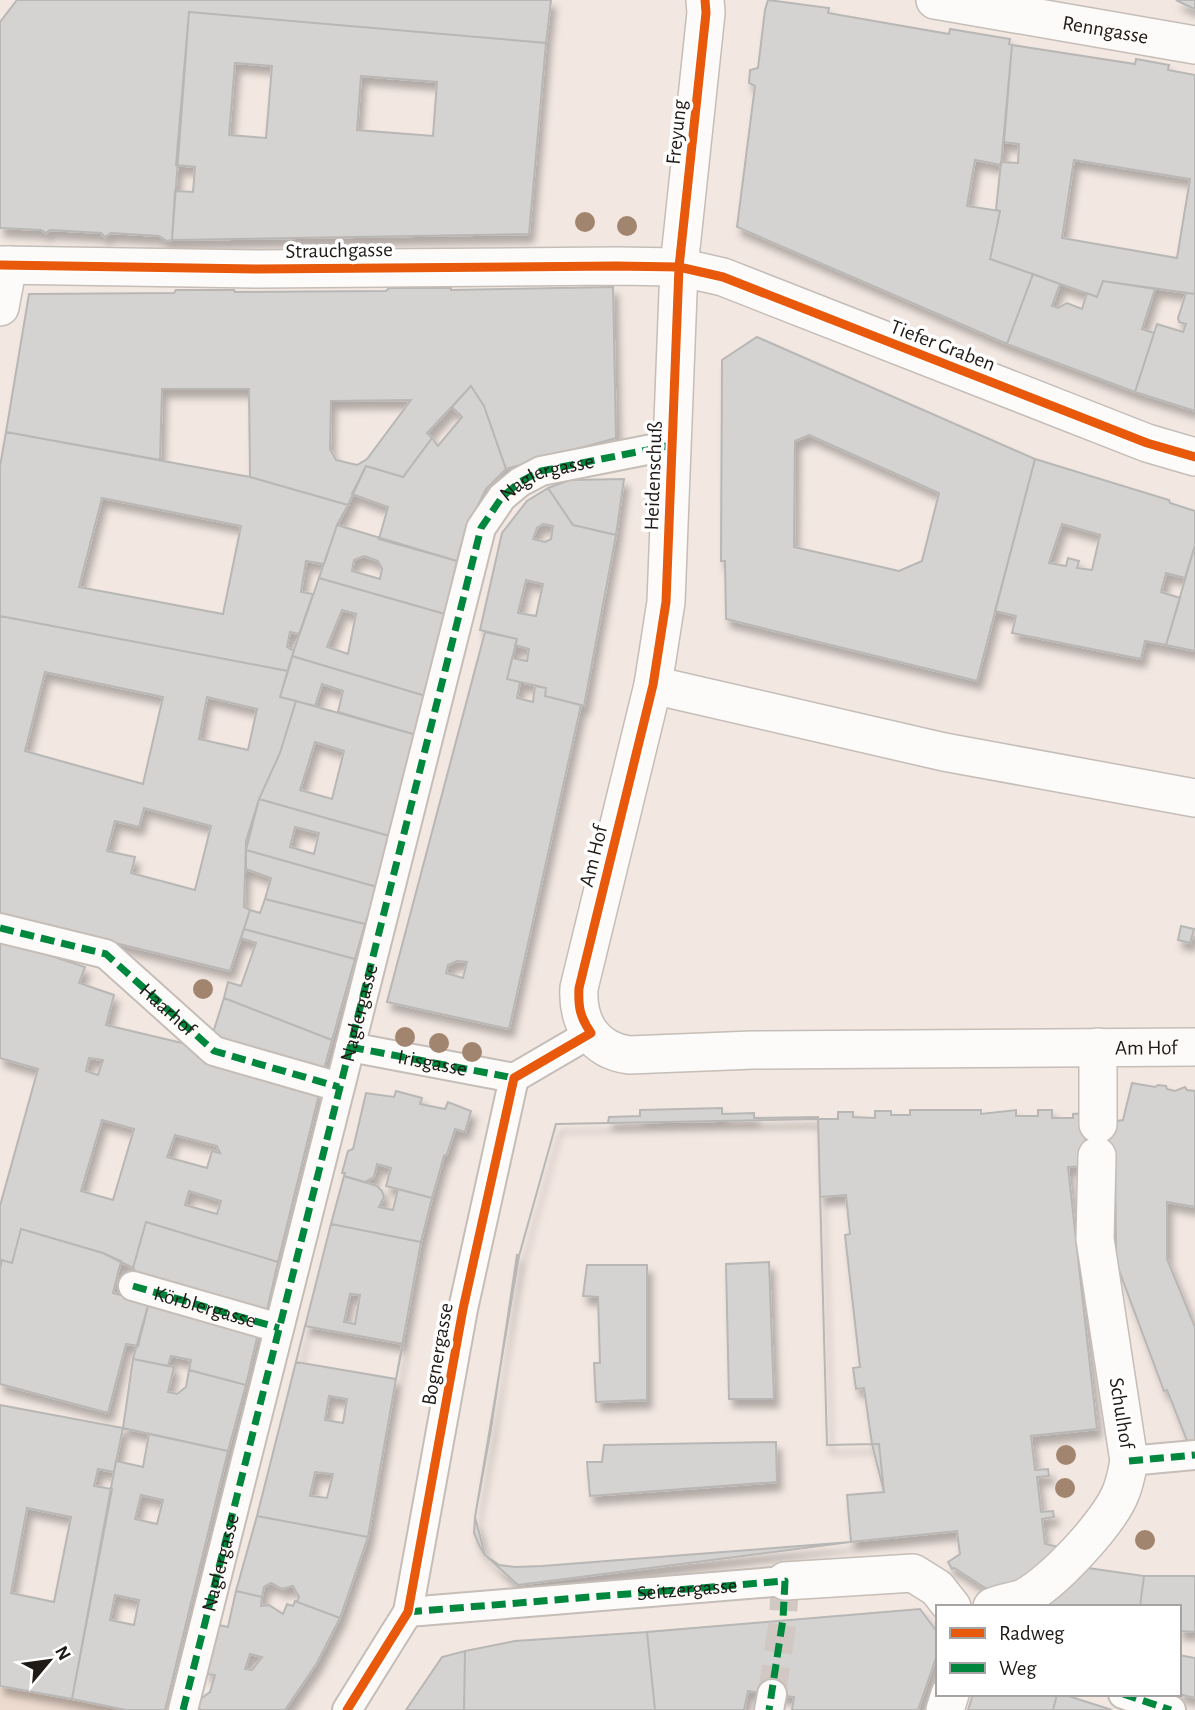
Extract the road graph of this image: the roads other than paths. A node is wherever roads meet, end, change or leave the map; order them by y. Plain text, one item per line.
1 (705, 0) edge
2 (935, 0) edge
3 (1195, 45) edge
4 (4, 265) edge
5 (679, 267) junction
6 (0, 307) edge
7 (672, 445) junction
8 (1195, 457) edge
9 (653, 685) junction
10 (1195, 798) edge
11 (0, 928) edge
12 (591, 1033) junction
13 (350, 1047) junction
14 (1195, 1047) edge
15 (1098, 1048) junction
16 (514, 1078) junction
17 (339, 1087) junction
18 (133, 1286) dead end
19 (279, 1328) junction
20 (1195, 1455) edge
21 (1129, 1461) junction
22 (785, 1581) joint
23 (950, 1605) edge
24 (996, 1605) edge
25 (408, 1612) junction
26 (1129, 1696) edge
27 (183, 1710) edge
28 (347, 1710) edge
29 (1171, 1710) edge

1 - 5 street, Freyung
2 - 3 street, Renngasse
4 - 5 street, Strauchgasse
4 - 6 street
5 - 7 street, Heidenschuß
5 - 8 street, Tiefer Graben
7 - 9 street, Heidenschuß
7 - 13 street, Naglergasse
9 - 10 street
9 - 12 street, Am Hof
11 - 17 street, Haarhof
12 - 15 street, Am Hof
12 - 16 street
13 - 16 street, Irisgasse
13 - 17 street, Naglergasse
14 - 15 street, Am Hof
15 - 21 street, Schulhof
16 - 25 street, Bognergasse
17 - 19 street, Naglergasse
18 - 19 street, Körblergasse
19 - 27 street, Naglergasse
20 - 21 street
21 - 24 street, Schulhof
22 - 23 street, Seitzergasse
22 - 25 street, Seitzergasse
25 - 28 street, Bognergasse
26 - 29 street

